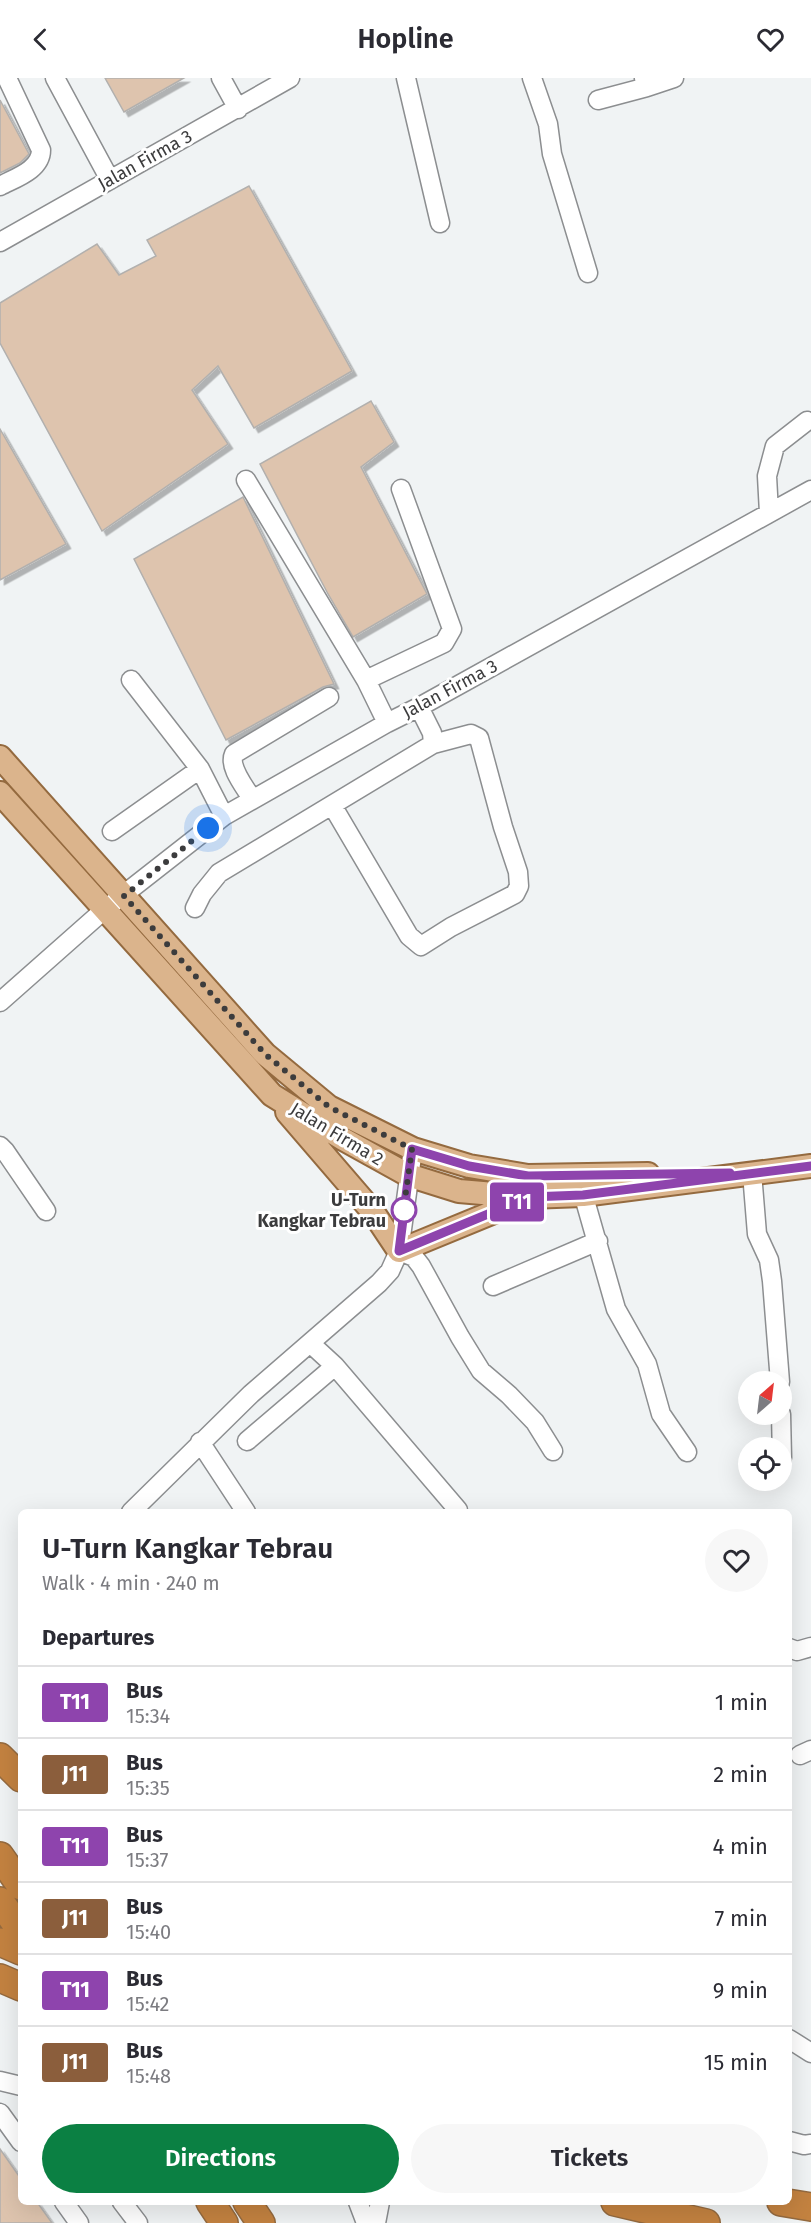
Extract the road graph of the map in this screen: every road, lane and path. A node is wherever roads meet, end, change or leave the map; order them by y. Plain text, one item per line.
1 (7, 78) edge
2 (55, 78) edge
3 (221, 78) edge
4 (290, 78) edge
5 (406, 78) edge
6 (532, 78) edge
7 (674, 78) edge
8 (645, 82) edge
9 (598, 100) dead end
10 (238, 109) junction
11 (110, 180) junction
12 (0, 186) edge
13 (440, 223) dead end
14 (0, 242) edge
15 (588, 273) dead end
16 (807, 421) dead end
17 (246, 480) dead end
18 (401, 489) dead end
19 (811, 490) edge
20 (769, 513) junction
21 (131, 680) dead end
22 (366, 680) junction
23 (330, 697) dead end
24 (419, 707) junction
25 (387, 723) junction
26 (433, 744) junction
27 (0, 757) edge
28 (201, 769) junction
29 (0, 793) edge
30 (252, 799) junction
31 (332, 805) junction
32 (224, 816) junction
33 (112, 831) dead end
34 (124, 896) junction
35 (195, 908) dead end
36 (105, 910) junction
37 (0, 1002) edge
38 (272, 1095) junction
39 (0, 1146) edge
40 (412, 1149) junction
41 (811, 1166) edge
42 (752, 1173) junction
43 (408, 1175) junction
44 (581, 1185) junction
45 (529, 1197) junction
46 (46, 1211) dead end
47 (598, 1241) junction
48 (399, 1251) junction
49 (493, 1286) dead end
50 (310, 1343) junction
51 (334, 1366) junction
52 (779, 1371) edge
53 (200, 1442) junction
54 (247, 1442) dead end
55 (553, 1451) dead end
56 (687, 1452) dead end
57 (134, 1509) edge
58 (244, 1509) edge
59 (457, 1509) edge
60 (811, 1647) edge
61 (792, 1649) edge
62 (0, 1757) edge
63 (18, 1775) edge
64 (0, 1856) edge
65 (18, 1882) edge
66 (0, 1901) edge
67 (18, 1927) edge
68 (0, 1942) edge
69 (18, 1951) edge
70 (0, 1978) edge
71 (18, 1986) edge
72 (792, 2041) edge
73 (811, 2053) edge
74 (0, 2081) edge
75 (18, 2085) edge
76 (0, 2113) edge
77 (18, 2138) edge
78 (792, 2142) edge
79 (811, 2144) edge
80 (792, 2204) edge
81 (66, 2205) edge
82 (124, 2205) edge
83 (212, 2205) edge
84 (249, 2205) edge
85 (359, 2205) edge
86 (379, 2205) edge
87 (628, 2205) edge
88 (811, 2208) edge
89 (79, 2223) edge
90 (138, 2223) edge
91 (224, 2223) edge
92 (261, 2223) edge
93 (366, 2223) edge
94 (376, 2223) edge
95 (706, 2223) edge

1 - 12 street
2 - 11 street
3 - 10 street
4 - 10 street, Jalan Firma 3
5 - 13 street
6 - 15 street
7 - 8 street
8 - 9 street
10 - 11 street, Jalan Firma 3
11 - 14 street, Jalan Firma 3
16 - 20 street
17 - 22 street
18 - 22 street
19 - 20 street, Jalan Firma 3
20 - 24 street, Jalan Firma 3
21 - 28 street
22 - 25 street
23 - 30 street
24 - 25 street, Jalan Firma 3
24 - 26 street
25 - 30 street, Jalan Firma 3
26 - 31 street
26 - 31 street
27 - 34 main road, Jalan Firma 2
28 - 32 street
28 - 33 street
29 - 36 main road, Jalan Firma 2
30 - 32 street, Jalan Firma 3
31 - 35 street
32 - 34 street, Jalan Firma 3
34 - 36 street, Jalan Firma 3
34 - 40 main road, Jalan Firma 2
36 - 37 street, Jalan Firma 3
36 - 38 main road, Jalan Firma 2
38 - 43 main road, Jalan Firma 2
38 - 48 main road
39 - 46 street
40 - 43 street
40 - 44 main road, Jalan Firma 2
41 - 42 main road, Jalan Firma 2
42 - 44 main road, Jalan Firma 2
42 - 52 street
43 - 45 main road, Jalan Firma 2
43 - 48 street
44 - 45 main road, Jalan Firma 2
44 - 47 street
45 - 48 main road
47 - 49 street
47 - 56 street
48 - 50 street
48 - 55 street
50 - 51 street
50 - 53 street
51 - 54 street
51 - 59 street
53 - 57 street
53 - 58 street
60 - 61 street
62 - 63 highway
64 - 65 highway
66 - 67 highway
68 - 69 highway
70 - 71 highway
72 - 73 street
74 - 75 street
76 - 77 street
78 - 79 street
80 - 88 highway
81 - 89 street
82 - 90 street
83 - 91 highway
84 - 92 highway
85 - 93 street
86 - 94 street
87 - 95 highway

